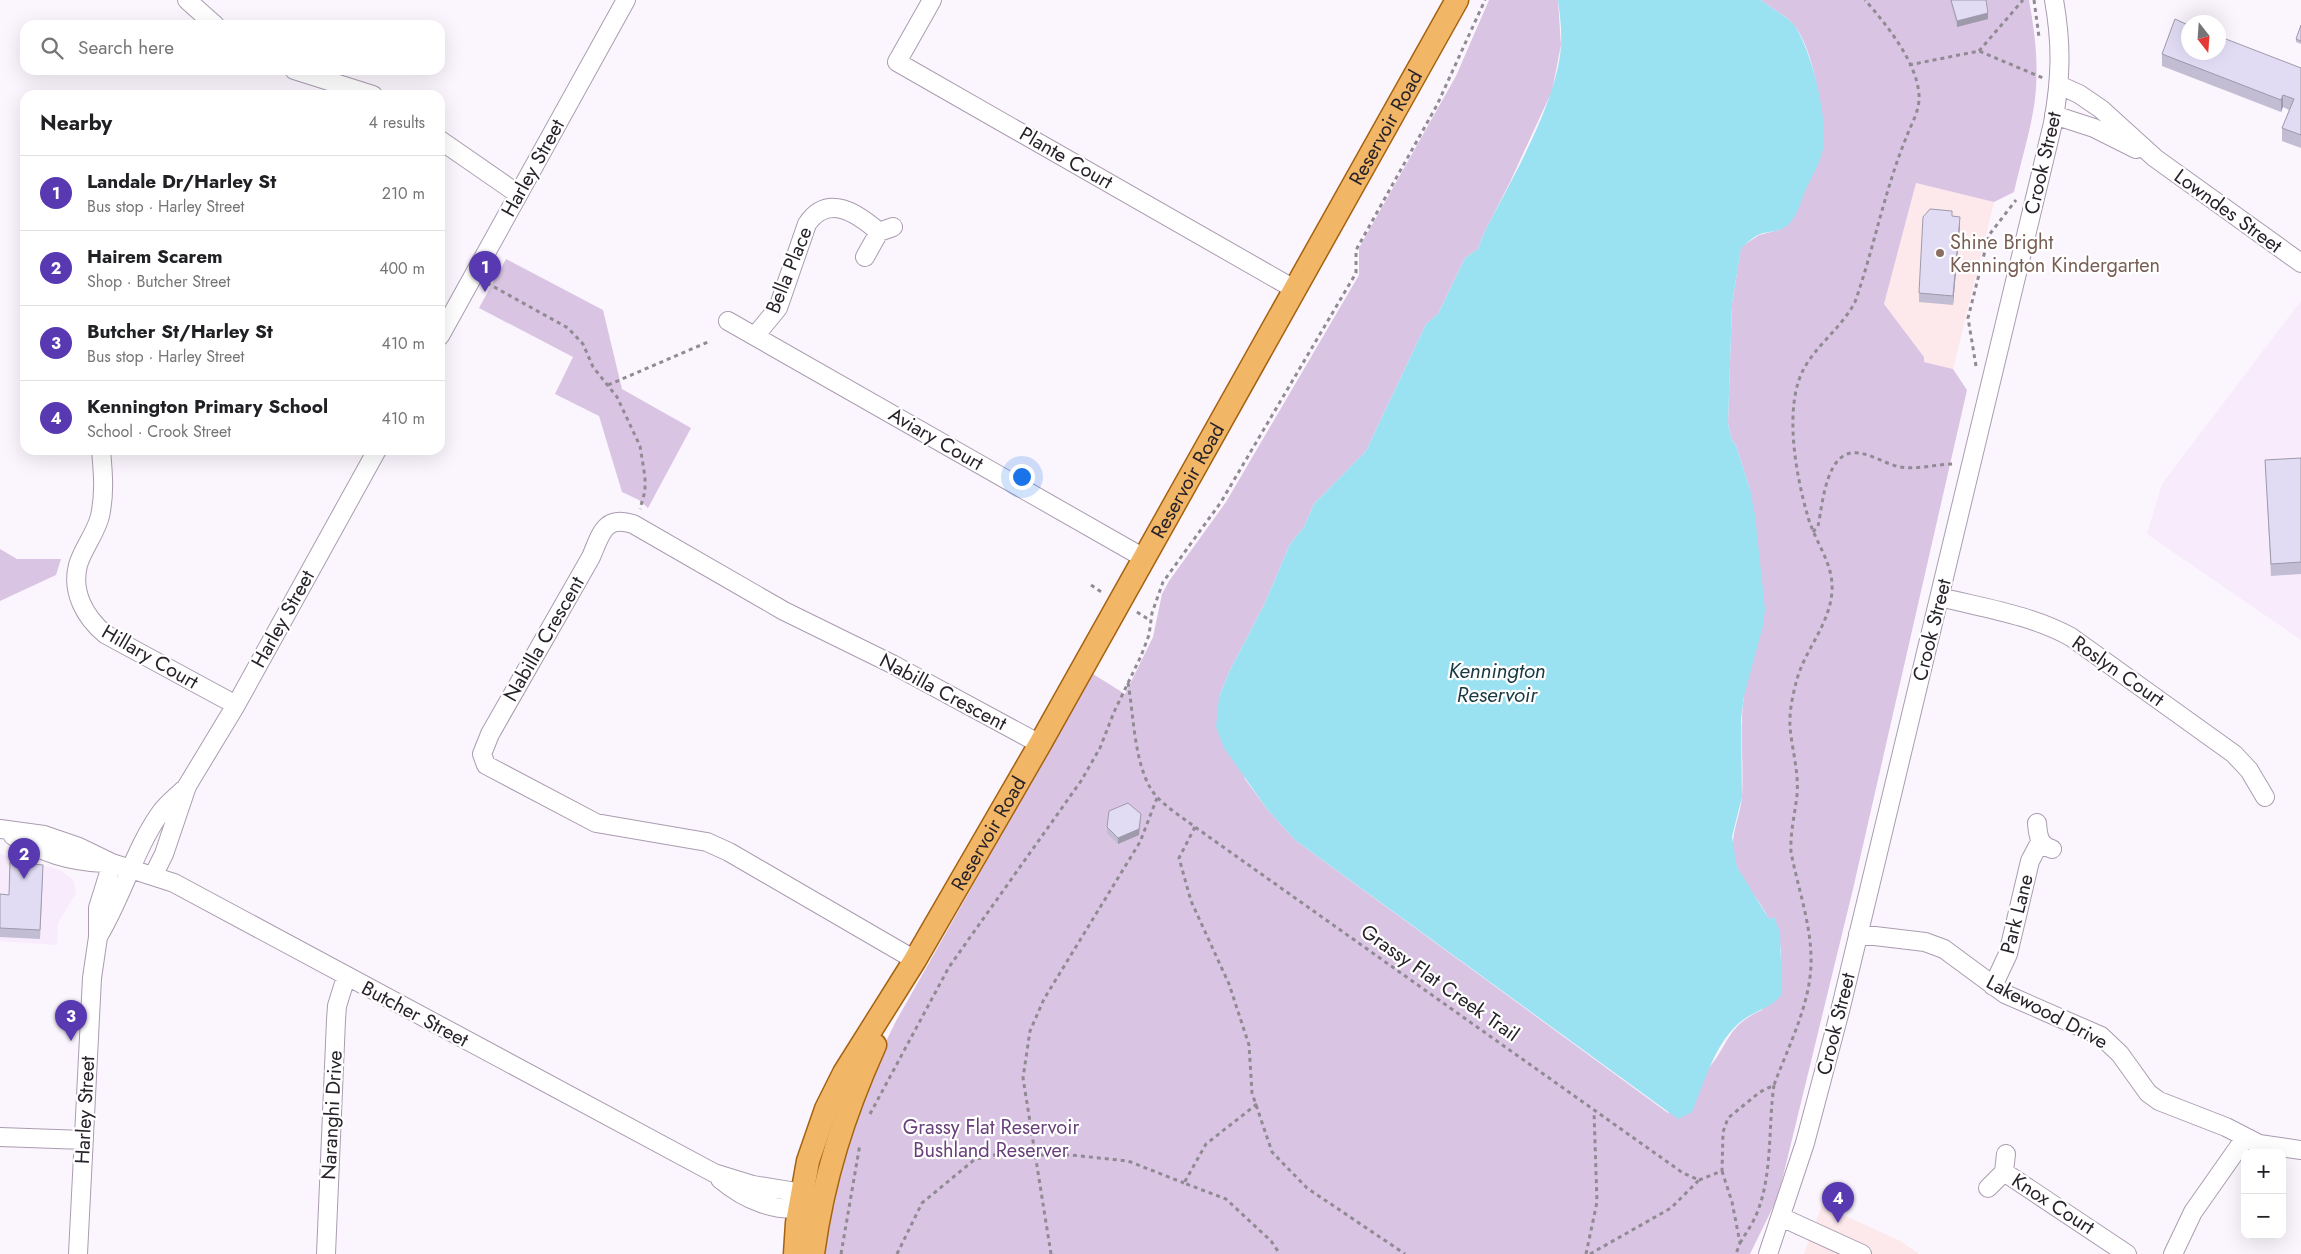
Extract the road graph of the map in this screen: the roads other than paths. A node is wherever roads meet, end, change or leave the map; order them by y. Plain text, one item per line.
1 (187, 0) edge
2 (626, 0) edge
3 (932, 0) edge
4 (1457, 0) edge
5 (2054, 0) edge
6 (209, 20) edge
7 (310, 75) edge
8 (2059, 85) junction
9 (357, 90) edge
10 (2054, 115) junction
11 (445, 143) edge
12 (2154, 158) junction
13 (518, 194) junction
14 (865, 257) dead end
15 (2301, 263) edge
16 (1296, 290) junction
17 (728, 321) dead end
18 (445, 327) edge
19 (755, 336) junction
20 (101, 455) edge
21 (374, 455) edge
22 (1144, 558) junction
23 (1940, 597) junction
24 (236, 705) junction
25 (1040, 744) junction
26 (187, 786) junction
27 (2264, 796) dead end
28 (2037, 823) dead end
29 (2, 830) edge
30 (112, 864) junction
31 (131, 870) junction
32 (153, 876) junction
33 (1858, 934) junction
34 (98, 937) junction
35 (915, 960) junction
36 (346, 977) junction
37 (1993, 986) junction
38 (0, 1137) edge
39 (2245, 1138) junction
40 (84, 1140) junction
41 (2301, 1150) edge
42 (2006, 1154) dead end
43 (2004, 1172) junction
44 (1988, 1188) dead end
45 (807, 1203) junction
46 (1781, 1217) junction
47 (78, 1254) edge
48 (326, 1254) edge
49 (795, 1254) edge
50 (813, 1254) edge
51 (1768, 1254) edge
52 (1862, 1254) edge
53 (2127, 1254) edge
54 (2173, 1254) edge

1 - 6 street
2 - 13 street, Harley Street
3 - 16 street, Plante Court
4 - 16 main road, Reservoir Road
5 - 8 street, Crook Street
7 - 9 street
8 - 10 street, Crook Street
8 - 12 street, Lowndes Street
10 - 12 street, Lowndes Street
10 - 23 street, Crook Street
11 - 13 street
12 - 15 street, Lowndes Street
13 - 18 street, Harley Street
14 - 19 street, Bella Place
16 - 22 main road, Reservoir Road
17 - 19 street, Aviary Court
19 - 22 street, Aviary Court
20 - 24 street, Hillary Court
21 - 24 street, Harley Street
22 - 25 main road, Reservoir Road
23 - 27 street, Roslyn Court
23 - 33 street, Crook Street
24 - 26 street, Harley Street
25 - 35 main road, Reservoir Road
25 - 35 street, Nabilla Crescent
26 - 31 street, Harley Street
26 - 32 street, Harley Street
28 - 37 street, Park Lane
29 - 30 street, Butcher Street
30 - 31 street, Butcher Street
30 - 34 street, Harley Street
31 - 32 street, Butcher Street
31 - 34 street, Harley Street
32 - 36 street, Butcher Street
33 - 37 street, Lakewood Drive
33 - 46 street, Crook Street
34 - 40 street, Harley Street
35 - 45 main road, Reservoir Road
36 - 45 street, Butcher Street
36 - 48 street, Naranghi Drive
37 - 39 street, Lakewood Drive
38 - 40 street
39 - 41 street, Lakewood Drive
39 - 54 street
40 - 47 street, Harley Street
42 - 43 street, Knox Court
43 - 44 street, Knox Court
43 - 53 street, Knox Court
45 - 49 main road, Reservoir Road
45 - 50 main road, Reservoir Road
46 - 51 street, Crook Street
46 - 52 street

